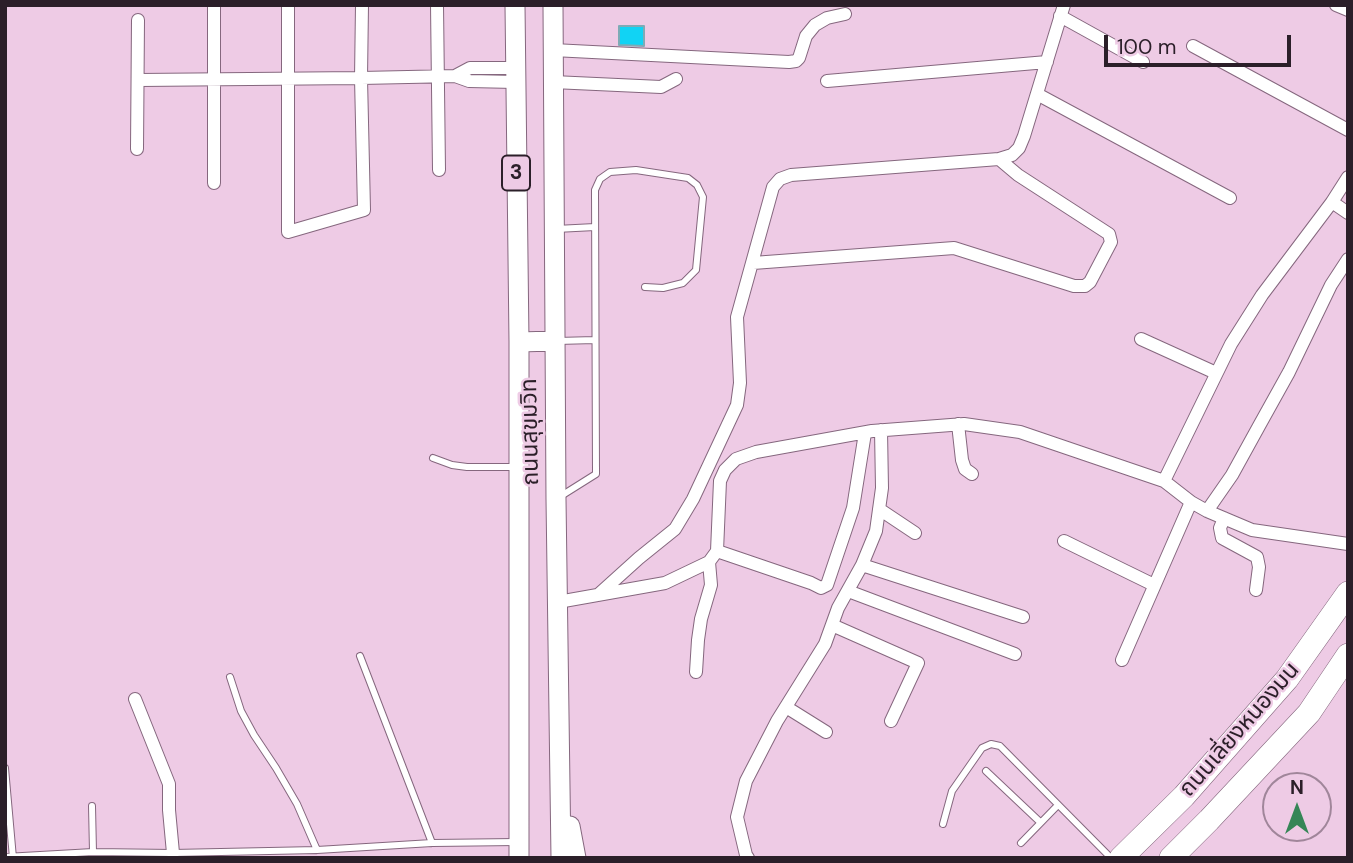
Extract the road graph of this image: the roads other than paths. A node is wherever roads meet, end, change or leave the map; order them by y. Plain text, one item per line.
1 (214, 5) edge
2 (288, 5) edge
3 (362, 5) edge
4 (437, 5) edge
5 (514, 5) edge
6 (553, 5) edge
7 (1336, 5) edge
8 (1348, 10) edge
9 (1062, 11) edge
10 (845, 14) dead end
11 (138, 20) dead end
12 (1192, 46) dead end
13 (553, 50) junction
14 (1047, 62) junction
15 (1143, 62) dead end
16 (515, 75) junction
17 (438, 76) junction
18 (361, 78) junction
19 (213, 79) junction
20 (287, 79) junction
21 (676, 79) dead end
22 (139, 80) junction
23 (827, 81) dead end
24 (553, 82) junction
25 (1037, 94) junction
26 (1348, 130) edge
27 (137, 149) dead end
28 (999, 159) junction
29 (439, 170) dead end
30 (1348, 177) edge
31 (214, 183) dead end
32 (1230, 198) dead end
33 (1332, 202) junction
34 (1348, 213) edge
35 (596, 227) junction
36 (554, 230) junction
37 (1348, 259) edge
38 (753, 263) junction
39 (645, 287) dead end
40 (1141, 339) dead end
41 (595, 340) junction
42 (555, 341) junction
43 (519, 342) junction
44 (1216, 373) junction
45 (958, 424) junction
46 (881, 430) junction
47 (865, 433) junction
48 (433, 458) dead end
49 (519, 467) junction
50 (972, 474) dead end
51 (1164, 481) junction
52 (556, 499) junction
53 (1191, 502) junction
54 (879, 509) junction
55 (1206, 511) junction
56 (1224, 518) junction
57 (915, 533) dead end
58 (1064, 541) dead end
59 (1348, 544) edge
60 (713, 557) junction
61 (862, 565) junction
62 (1154, 585) junction
63 (1256, 590) dead end
64 (848, 591) junction
65 (1348, 593) edge
66 (597, 595) junction
67 (558, 602) junction
68 (1023, 617) dead end
69 (832, 625) junction
70 (1015, 654) dead end
71 (1348, 655) edge
72 (360, 656) dead end
73 (1122, 660) dead end
74 (696, 673) dead end
75 (230, 677) dead end
76 (135, 699) dead end
77 (786, 707) junction
78 (891, 721) dead end
79 (826, 732) dead end
80 (5, 768) edge
81 (986, 771) dead end
82 (561, 777) junction
83 (1184, 796) junction
84 (1058, 805) junction
85 (92, 806) dead end
86 (1209, 820) junction
87 (1040, 822) junction
88 (943, 824) dead end
89 (432, 843) junction
90 (1021, 843) dead end
91 (317, 850) junction
92 (519, 850) edge
93 (93, 852) junction
94 (173, 853) junction
95 (13, 857) edge
96 (5, 858) edge
97 (561, 858) edge
98 (576, 858) edge
99 (748, 858) edge
100 (1111, 858) edge
101 (1121, 858) edge
102 (1171, 858) edge

1 - 19 street
2 - 20 street
3 - 18 street
4 - 17 street
5 - 16 main road, ถนนสุขุมวิท / 3
6 - 13 main road, ถนนสุขุมวิท / 3
7 - 8 street
9 - 14 street
9 - 15 street
10 - 13 street
11 - 22 street
12 - 26 street
13 - 24 main road, ถนนสุขุมวิท / 3
14 - 23 street
14 - 25 street
16 - 17 street
16 - 43 main road, ถนนสุขุมวิท / 3
17 - 18 street
17 - 29 street
18 - 20 street
18 - 20 street
19 - 20 street
19 - 22 street
19 - 31 street
21 - 24 street
22 - 27 street
24 - 36 main road, ถนนสุขุมวิท / 3
25 - 28 street
25 - 32 street
28 - 38 street
28 - 38 street
30 - 33 street
33 - 34 street
33 - 44 street
35 - 36 lane
35 - 39 lane
35 - 41 lane
36 - 42 main road, ถนนสุขุมวิท / 3
37 - 55 street
38 - 66 street
40 - 44 street
41 - 42 lane
41 - 52 lane
42 - 43 main road
42 - 52 main road, ถนนสุขุมวิท / 3
43 - 49 main road, ถนนสุขุมวิท / 3
44 - 51 street
45 - 46 street
45 - 50 street
45 - 51 street
46 - 47 street
46 - 54 street
47 - 60 street
47 - 60 street
48 - 49 lane
49 - 92 main road, ถนนสุขุมวิท / 3
51 - 53 street
52 - 67 main road, ถนนสุขุมวิท / 3
53 - 55 street
53 - 62 street
54 - 57 street
54 - 61 street
55 - 56 street
56 - 59 street
56 - 63 street
58 - 62 street
60 - 66 street
60 - 74 street
61 - 64 street
61 - 68 street
62 - 73 street
64 - 69 street
64 - 70 street
65 - 83 highway, ถนนเลี่ยงหนองมน
66 - 67 street
67 - 82 main road, ถนนสุขุมวิท / 3
69 - 77 street
69 - 78 street
71 - 86 highway, ถนนเลี่ยงหนองมน
72 - 89 lane
75 - 91 lane
76 - 94 street
77 - 79 street
77 - 99 street
80 - 95 lane
81 - 87 lane
82 - 97 main road, ถนนสุขุมวิท / 3
82 - 98 main road
83 - 86 highway
83 - 101 highway, ถนนเลี่ยงหนองมน
84 - 87 lane
84 - 88 lane
84 - 100 lane
85 - 93 lane
86 - 102 highway, ถนนเลี่ยงหนองมน
87 - 90 lane
89 - 91 lane
89 - 92 lane
91 - 94 lane
93 - 94 lane
93 - 95 lane
95 - 96 lane

